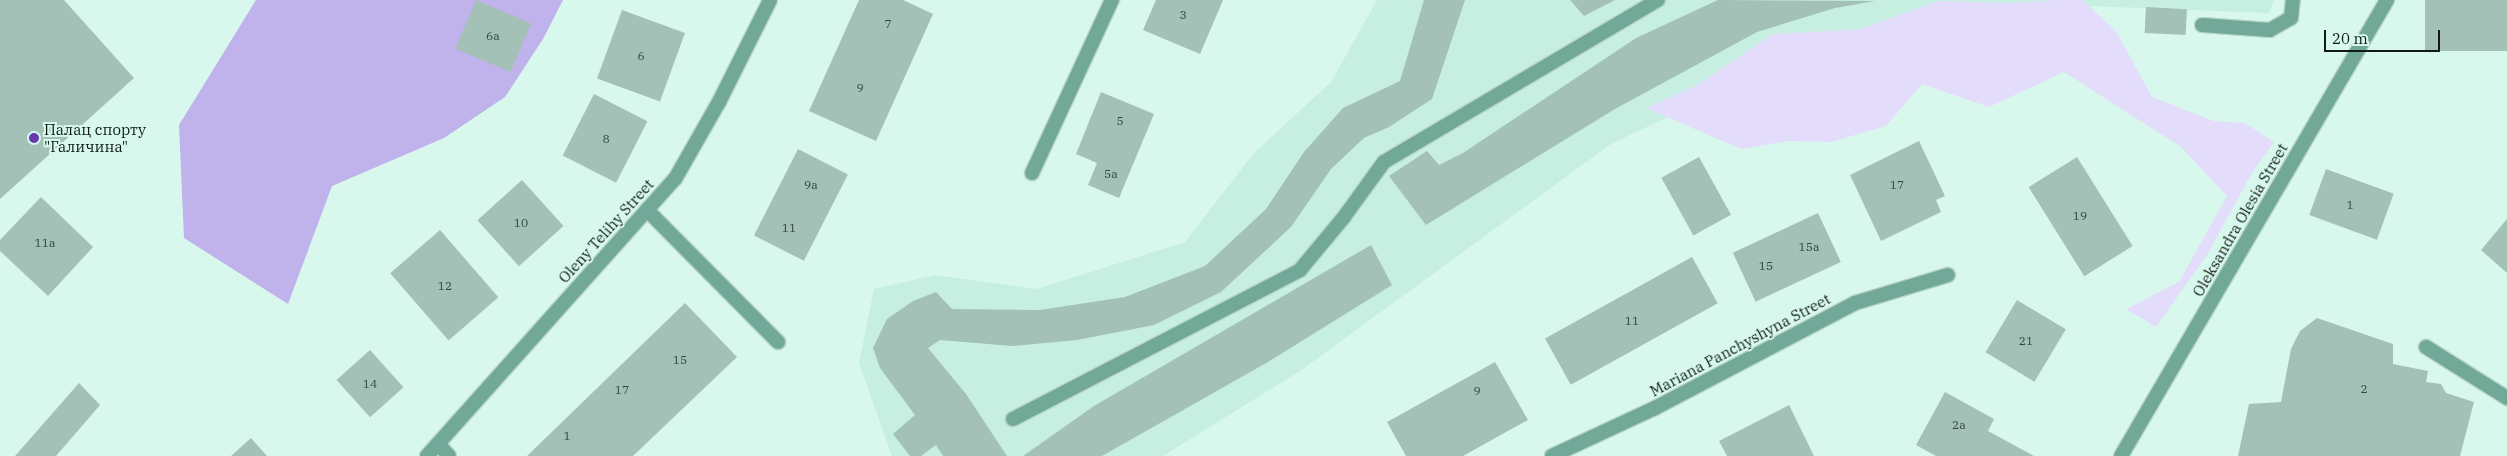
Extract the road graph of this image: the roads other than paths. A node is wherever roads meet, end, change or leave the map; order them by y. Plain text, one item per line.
1 (770, 0) edge
2 (1112, 0) edge
3 (1658, 0) edge
4 (2293, 0) edge
5 (2387, 0) edge
6 (2202, 25) dead end
7 (1032, 173) dead end
8 (647, 210) junction
9 (1948, 275) dead end
10 (778, 342) dead end
11 (2426, 347) dead end
12 (2507, 398) edge
13 (1012, 419) dead end
14 (438, 444) junction
15 (427, 456) edge
16 (449, 456) edge
17 (1552, 456) edge
18 (2121, 456) edge

1 - 8 street, Oleny Telihy Street
2 - 7 street
3 - 13 street
4 - 6 street
5 - 18 street, Oleksandra Olesia Street
8 - 10 street
8 - 14 street, Oleny Telihy Street
9 - 17 street, Mariana Panchyshyna Street
11 - 12 street
14 - 15 street, Oleny Telihy Street
14 - 16 street

